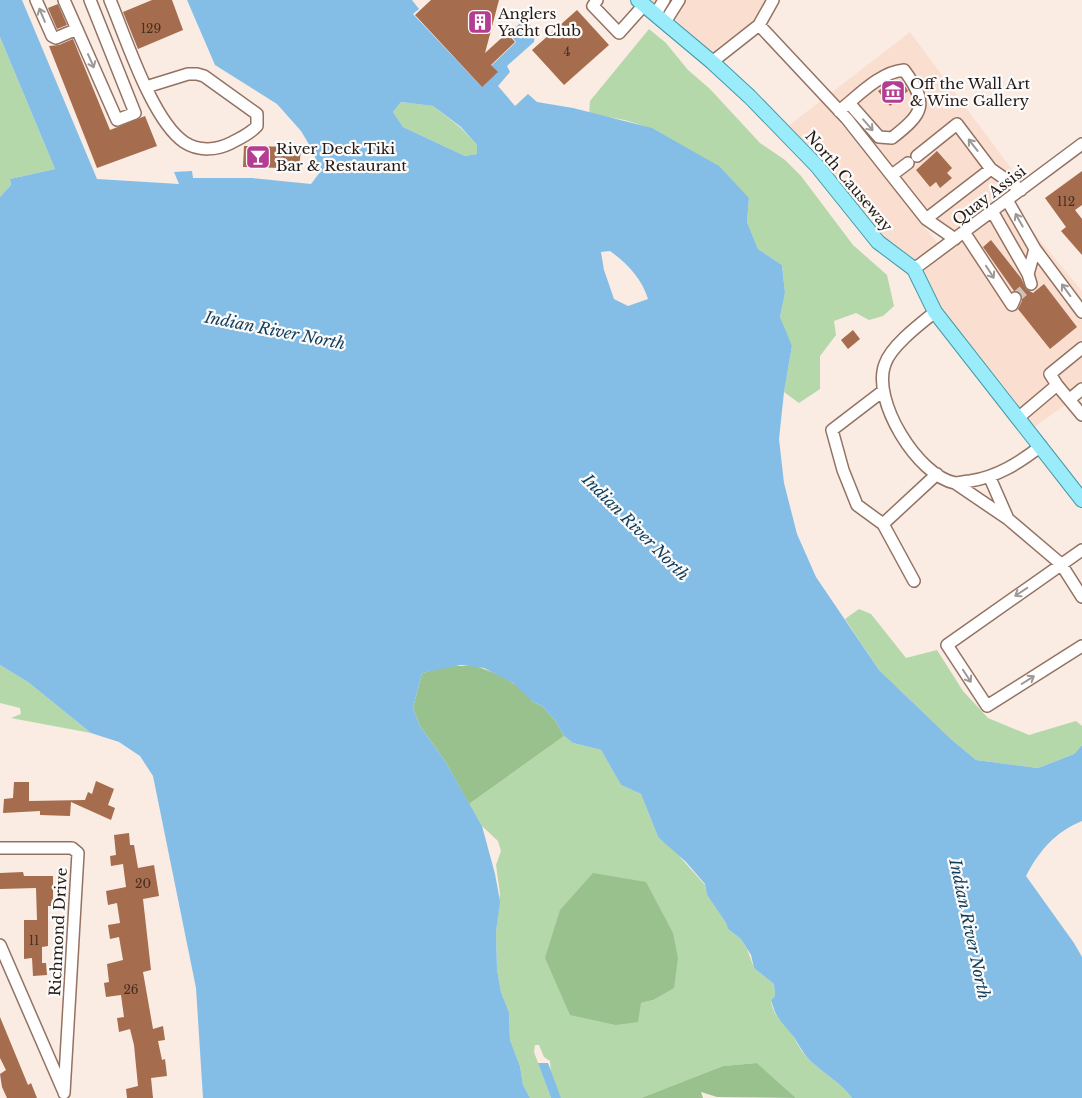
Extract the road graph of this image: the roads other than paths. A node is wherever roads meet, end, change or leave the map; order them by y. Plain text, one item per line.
1 (36, 0) edge
2 (64, 0) edge
3 (90, 0) edge
4 (110, 0) edge
5 (597, 0) edge
6 (664, 0) edge
7 (679, 0) edge
8 (773, 0) edge
9 (641, 3) edge
10 (660, 18) junction
11 (759, 25) junction
12 (77, 28) junction
13 (712, 62) junction
14 (146, 87) junction
15 (849, 103) junction
16 (840, 111) junction
17 (1082, 144) edge
18 (991, 169) junction
19 (892, 175) junction
20 (1021, 190) junction
21 (1007, 200) junction
22 (992, 211) junction
23 (926, 219) junction
24 (959, 235) junction
25 (1035, 249) junction
26 (914, 269) junction
27 (1016, 298) dead end
28 (935, 312) junction
29 (1082, 312) edge
30 (1082, 348) edge
31 (1057, 385) junction
32 (1082, 389) edge
33 (883, 392) junction
34 (1070, 399) junction
35 (1082, 415) edge
36 (1018, 418) junction
37 (1041, 446) junction
38 (937, 474) junction
39 (990, 478) junction
40 (955, 483) junction
41 (1082, 500) edge
42 (1008, 519) junction
43 (883, 524) junction
44 (1082, 550) edge
45 (1062, 564) junction
46 (914, 581) dead end
47 (1082, 597) edge
48 (1082, 646) edge
49 (0, 848) edge
50 (0, 945) edge
51 (65, 1096) edge

12 -> 1 street
2 - 12 street
12 -> 3 street
4 - 14 street
5 - 9 street
6 - 10 street
7 - 10 street
8 - 11 street
9 - 10 main road, North Causeway
10 - 13 main road, North Causeway
11 - 13 street
11 - 16 street
13 - 26 main road, North Causeway
14 - 14 street
15 -> 15 street
15 - 16 street
16 - 19 street
17 - 20 street, Quay Assisi
18 -> 19 street
18 - 20 street
18 - 23 street
19 - 23 street
20 - 21 street, Quay Assisi
21 - 22 street, Quay Assisi
25 -> 21 street
22 - 24 street, Quay Assisi
22 - 25 street
23 - 24 street
24 - 26 street, Quay Assisi
24 -> 27 street
29 -> 25 street
26 - 28 main road, North Causeway
28 - 33 street
28 - 36 main road, North Causeway
30 - 31 street
31 - 34 street
31 - 36 street
32 - 34 street
33 - 38 street
33 - 43 street
34 - 35 street
36 - 37 main road, North Causeway
37 - 39 street
37 - 41 main road, North Causeway
38 - 40 street
38 - 43 street
39 - 40 street
39 - 42 street
40 - 42 street
42 - 45 street
43 - 46 street
44 - 45 street
45 - 47 street
45 -> 48 street
49 - 51 street, Richmond Drive
50 - 51 street, Richmond Drive

